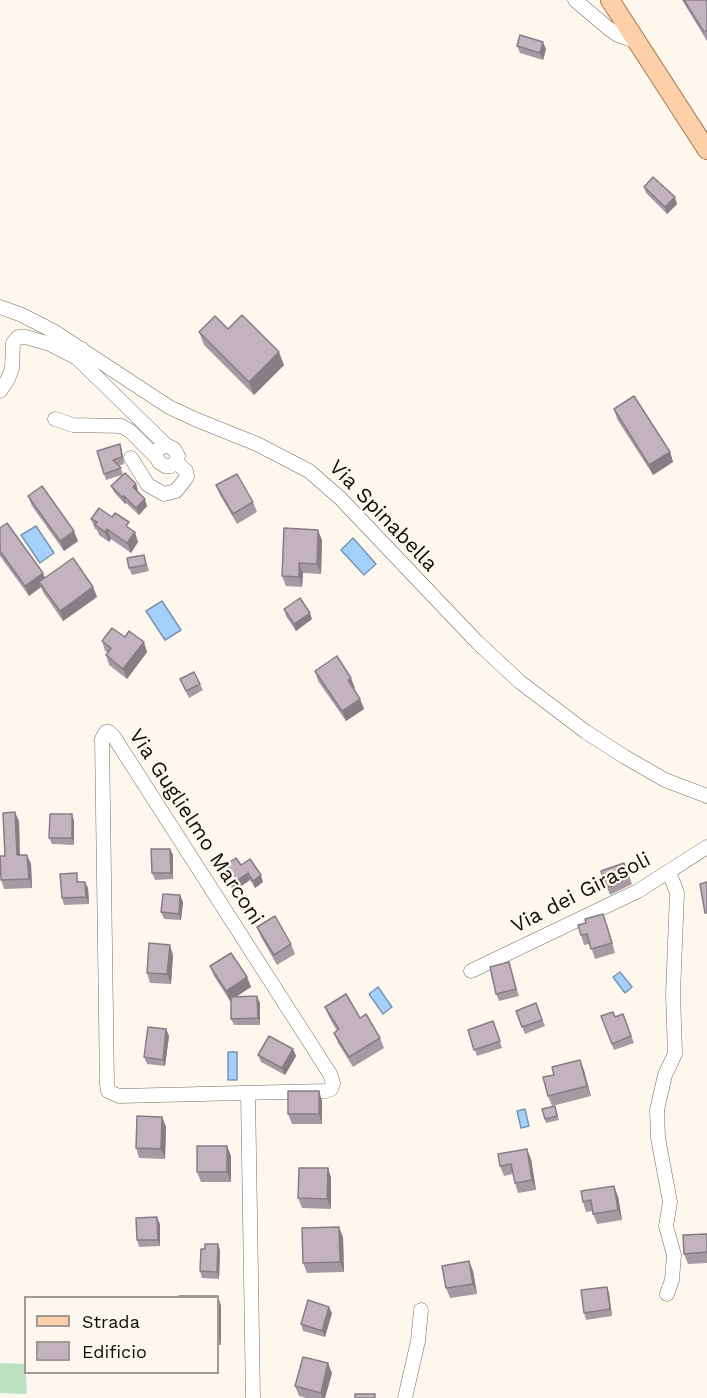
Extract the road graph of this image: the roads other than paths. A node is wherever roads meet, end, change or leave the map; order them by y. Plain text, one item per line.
1 (575, 0) edge
2 (610, 0) edge
3 (640, 43) junction
4 (707, 150) edge
5 (0, 307) edge
6 (79, 353) junction
7 (0, 391) edge
8 (55, 420) dead end
9 (166, 445) junction
10 (156, 457) junction
11 (131, 458) dead end
12 (176, 462) junction
13 (707, 796) edge
14 (707, 847) edge
15 (669, 872) junction
16 (471, 971) dead end
17 (248, 1093) junction
18 (667, 1294) dead end
19 (421, 1310) dead end
20 (253, 1398) edge
21 (405, 1398) edge

1 - 3 street
2 - 3 main road
3 - 4 main road
5 - 6 street, Via Spinabella
6 - 7 street
6 - 9 street
6 - 13 street, Via Spinabella
8 - 10 street
9 - 10 street
9 - 12 street
10 - 12 street
11 - 12 street
14 - 15 street, Via dei Girasoli
15 - 16 street, Via dei Girasoli
15 - 18 street
17 - 17 street, Via Guglielmo Marconi
17 - 20 street
19 - 21 street

